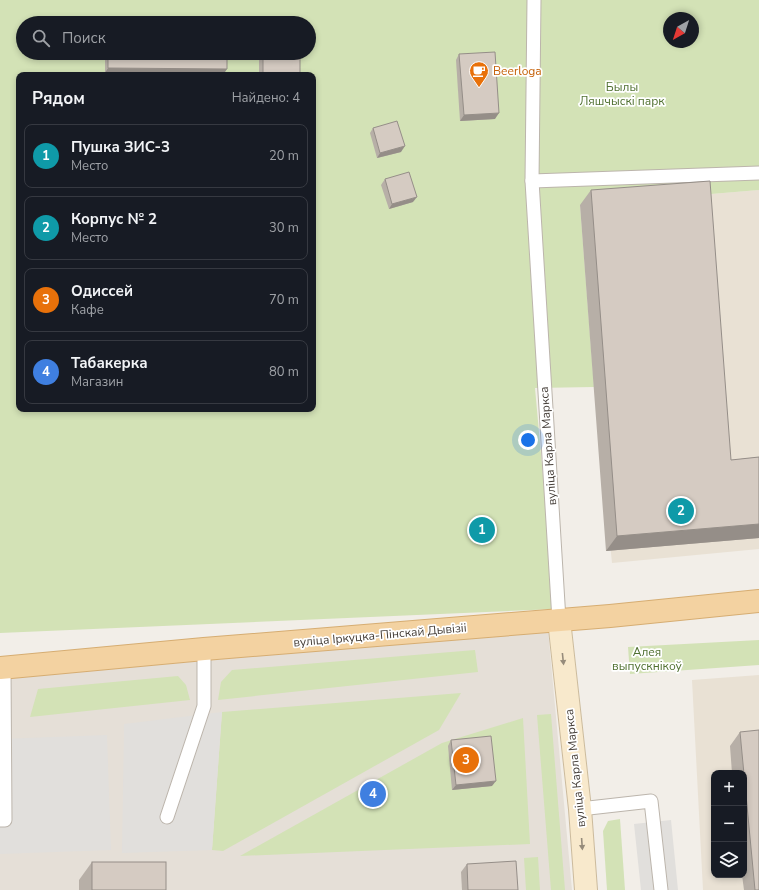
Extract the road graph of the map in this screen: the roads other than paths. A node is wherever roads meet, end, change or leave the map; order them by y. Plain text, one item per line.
1 (534, 0) edge
2 (759, 173) edge
3 (532, 181) junction
4 (759, 601) edge
5 (559, 620) junction
6 (204, 649) junction
7 (2, 668) edge
8 (580, 809) junction
9 (167, 817) dead end
10 (0, 820) edge
11 (586, 890) edge
12 (661, 890) edge

1 - 3 lane, вуліца Карла Маркса
2 - 3 lane
3 - 5 lane, вуліца Карла Маркса
4 - 5 main road, вуліца Іркуцка-Пінскай Дывізіі
5 - 6 main road, вуліца Іркуцка-Пінскай Дывізіі
5 -> 8 main road, вуліца Карла Маркса
6 - 7 main road, вуліца Іркуцка-Пінскай Дывізіі
6 - 9 lane
7 - 10 lane
8 -> 11 main road, вуліца Карла Маркса
8 - 12 lane

